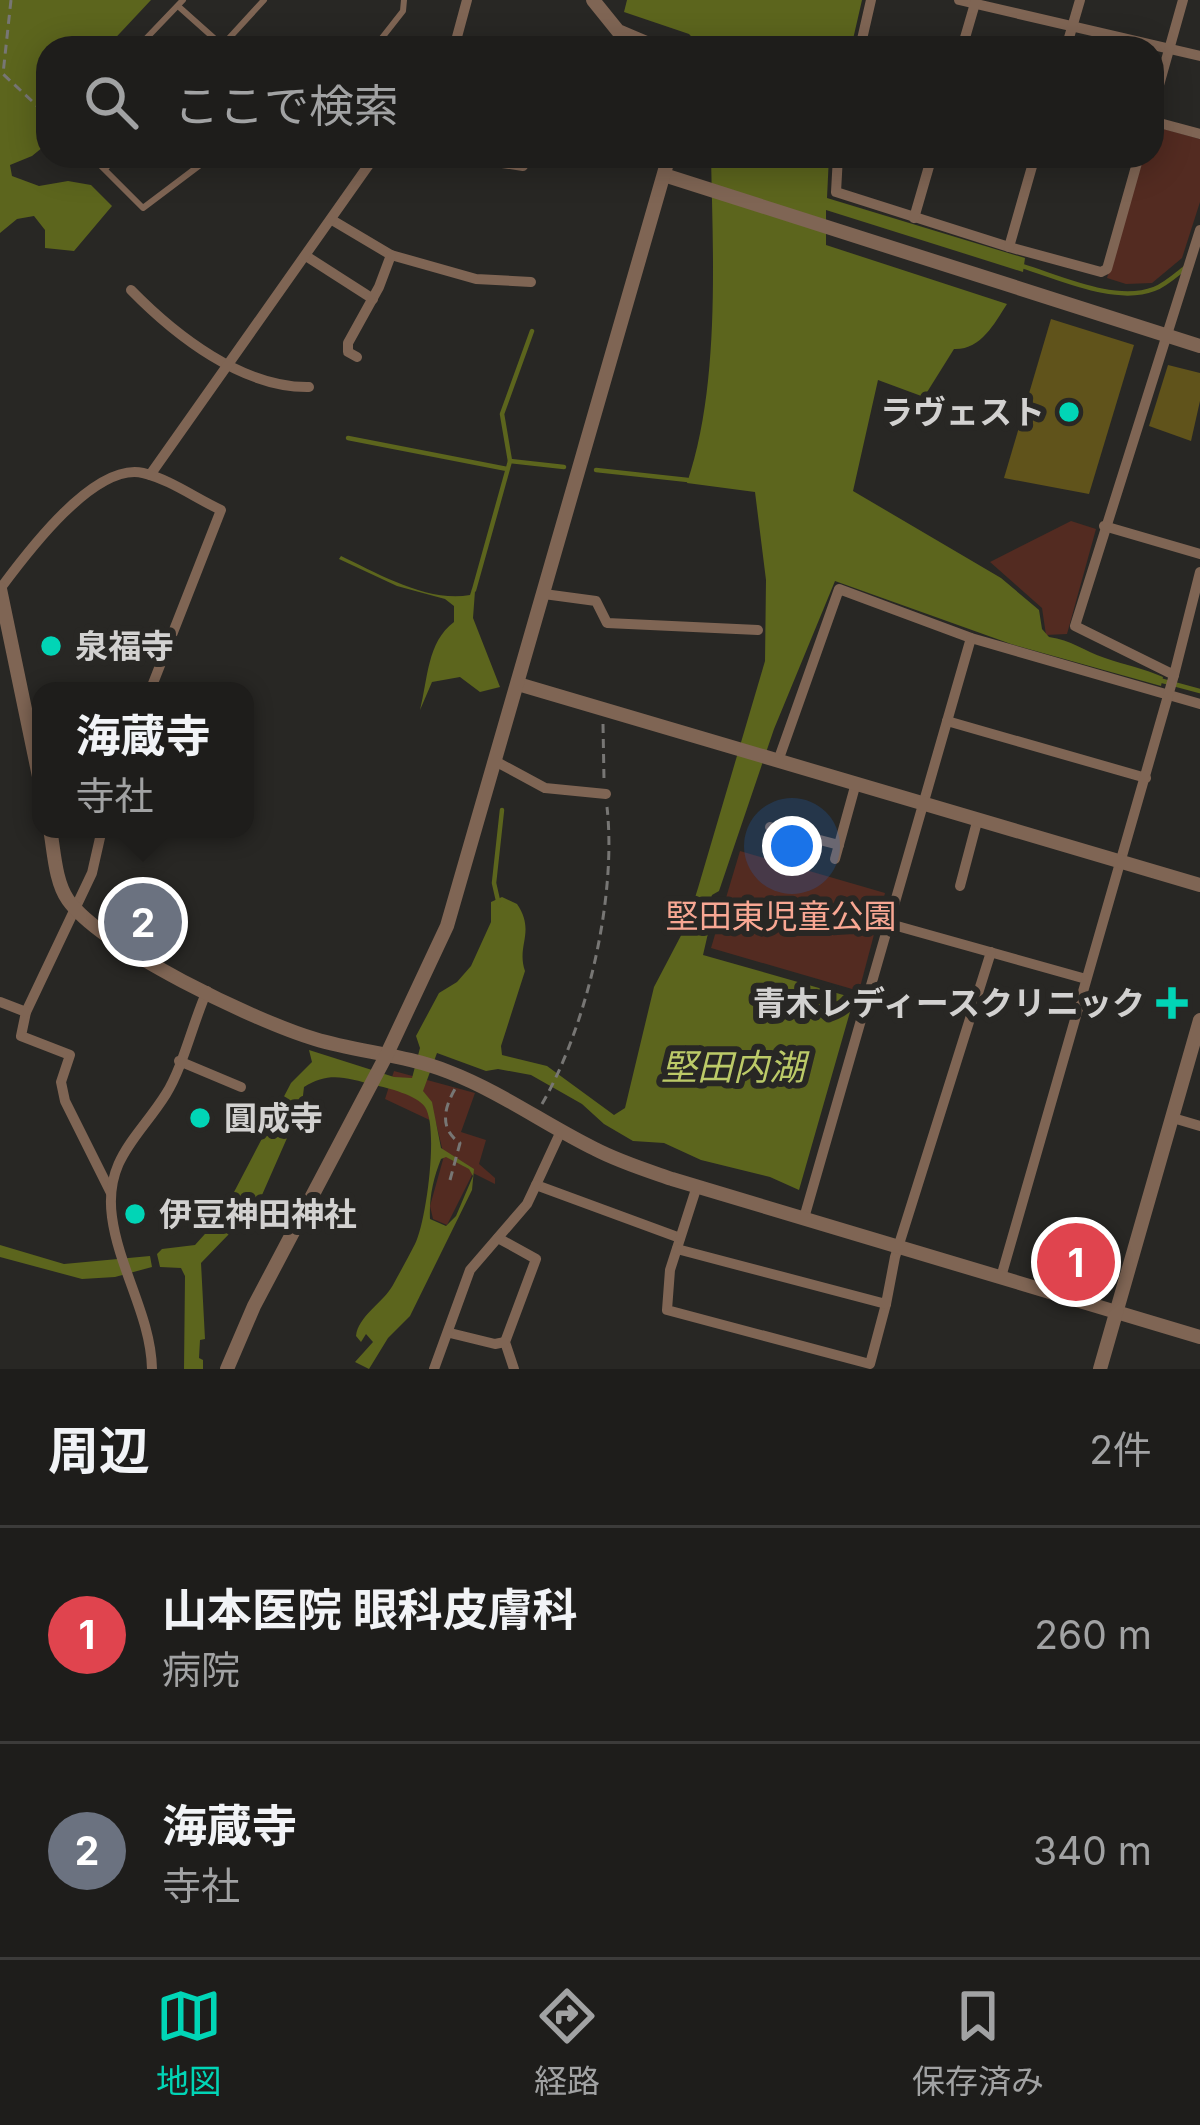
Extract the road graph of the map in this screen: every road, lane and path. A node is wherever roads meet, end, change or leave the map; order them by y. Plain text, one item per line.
1 (10, 0) edge
2 (264, 0) edge
3 (404, 0) edge
4 (467, 0) edge
5 (593, 0) edge
6 (871, 0) edge
7 (959, 0) edge
8 (1080, 0) edge
9 (1183, 0) edge
10 (975, 2) edge
11 (180, 3) edge
12 (1072, 26) junction
13 (148, 36) edge
14 (212, 36) edge
15 (232, 36) edge
16 (383, 36) edge
17 (457, 36) edge
18 (630, 36) edge
19 (863, 36) edge
20 (965, 36) edge
21 (1069, 36) edge
22 (1114, 36) edge
23 (1164, 48) edge
24 (1169, 49) junction
25 (1200, 56) edge
26 (1164, 67) edge
27 (36, 105) edge
28 (1164, 124) edge
29 (1200, 134) edge
30 (197, 168) edge
31 (363, 168) edge
32 (666, 168) edge
33 (837, 168) edge
34 (929, 168) edge
35 (1032, 168) edge
36 (1136, 168) edge
37 (105, 169) edge
38 (664, 175) junction
39 (914, 218) junction
40 (332, 220) junction
41 (1200, 230) edge
42 (1009, 247) junction
43 (391, 255) junction
44 (306, 256) junction
45 (1196, 260) edge
46 (531, 282) dead end
47 (131, 290) dead end
48 (373, 299) junction
49 (1168, 336) junction
50 (1200, 346) edge
51 (357, 357) dead end
52 (229, 364) junction
53 (309, 387) dead end
54 (150, 475) junction
55 (1103, 526) junction
56 (1200, 554) edge
57 (1200, 572) edge
58 (0, 589) edge
59 (544, 594) junction
60 (758, 629) dead end
61 (971, 638) junction
62 (1174, 675) junction
63 (154, 682) edge
64 (518, 684) junction
65 (1168, 695) junction
66 (1200, 704) edge
67 (606, 710) junction
68 (947, 721) junction
69 (32, 743) edge
70 (772, 759) junction
71 (495, 761) junction
72 (1146, 778) junction
73 (856, 783) junction
74 (605, 794) junction
75 (924, 803) junction
76 (978, 818) junction
77 (770, 826) dead end
78 (52, 838) edge
79 (100, 838) edge
80 (839, 845) junction
81 (835, 859) dead end
82 (1120, 859) junction
83 (1200, 885) edge
84 (959, 886) dead end
85 (75, 908) junction
86 (890, 923) junction
87 (991, 952) junction
88 (1086, 979) junction
89 (207, 991) junction
90 (0, 1002) edge
91 (26, 1012) junction
92 (1200, 1020) edge
93 (179, 1061) junction
94 (382, 1062) junction
95 (462, 1078) junction
96 (241, 1087) dead end
97 (548, 1095) dead end
98 (1173, 1118) junction
99 (1200, 1126) edge
100 (561, 1131) junction
101 (450, 1180) dead end
102 (536, 1185) junction
103 (697, 1186) junction
104 (111, 1192) junction
105 (804, 1218) junction
106 (498, 1238) junction
107 (679, 1244) junction
108 (899, 1247) junction
109 (1001, 1277) junction
110 (886, 1304) junction
111 (1116, 1312) junction
112 (450, 1333) junction
113 (1200, 1336) edge
114 (505, 1342) junction
115 (152, 1369) edge
116 (227, 1369) edge
117 (434, 1369) edge
118 (514, 1369) edge
119 (1100, 1369) edge

1 - 27 path
2 - 15 lane
3 - 16 lane
4 - 17 street
5 - 18 street
6 - 19 street
7 - 10 street
8 - 12 street
9 - 24 street
10 - 12 street
10 - 20 street
11 - 13 lane
11 - 14 lane
12 - 21 street
12 - 22 street
23 - 24 street
24 - 25 street
24 - 26 street
28 - 29 street
30 - 37 lane
31 - 40 street
32 - 38 street
33 - 39 street
34 - 39 street
35 - 42 street
36 - 42 street
38 - 49 street
38 - 59 street
39 - 42 street
40 - 43 street
40 - 44 street
41 - 45 street
43 - 46 street
43 - 48 street
44 - 48 street
44 - 52 street
45 - 49 street
47 - 52 street
48 - 51 street
49 - 50 street
49 - 55 street
52 - 53 street
52 - 54 street
54 - 58 street
54 - 63 street
55 - 56 street
55 - 62 street
57 - 62 street
58 - 69 street
59 - 60 street
59 - 64 street
61 - 65 street
61 - 68 street
61 - 70 street
62 - 65 street
64 - 67 street
64 - 71 street
65 - 66 street
65 - 72 street
67 - 70 street
67 - 74 path
68 - 72 street
68 - 75 street
70 - 73 street
71 - 74 street
71 - 94 street
72 - 82 street
73 - 75 street
73 - 80 street
74 - 97 path
75 - 76 street
75 - 86 street
76 - 82 street
76 - 84 street
77 - 80 street
78 - 85 street
79 - 85 street
80 - 81 street
82 - 83 street
82 - 88 street
85 - 89 street
85 - 91 street
86 - 87 street
86 - 105 street
87 - 88 street
87 - 108 street
88 - 109 street
89 - 93 street
89 - 94 street
90 - 91 street
91 - 104 street
92 - 98 street
93 - 96 street
93 - 104 street
94 - 95 street
94 - 116 street
95 - 100 street
95 - 101 path
98 - 99 street
98 - 111 street
100 - 102 street
100 - 103 street
102 - 106 street
102 - 107 street
103 - 105 street
103 - 107 street
104 - 115 street
105 - 108 street
106 - 112 street
106 - 114 street
107 - 110 street
107 - 110 street
108 - 109 street
108 - 110 street
109 - 111 street
111 - 113 street
111 - 119 street
112 - 114 street
112 - 117 street
114 - 118 street

